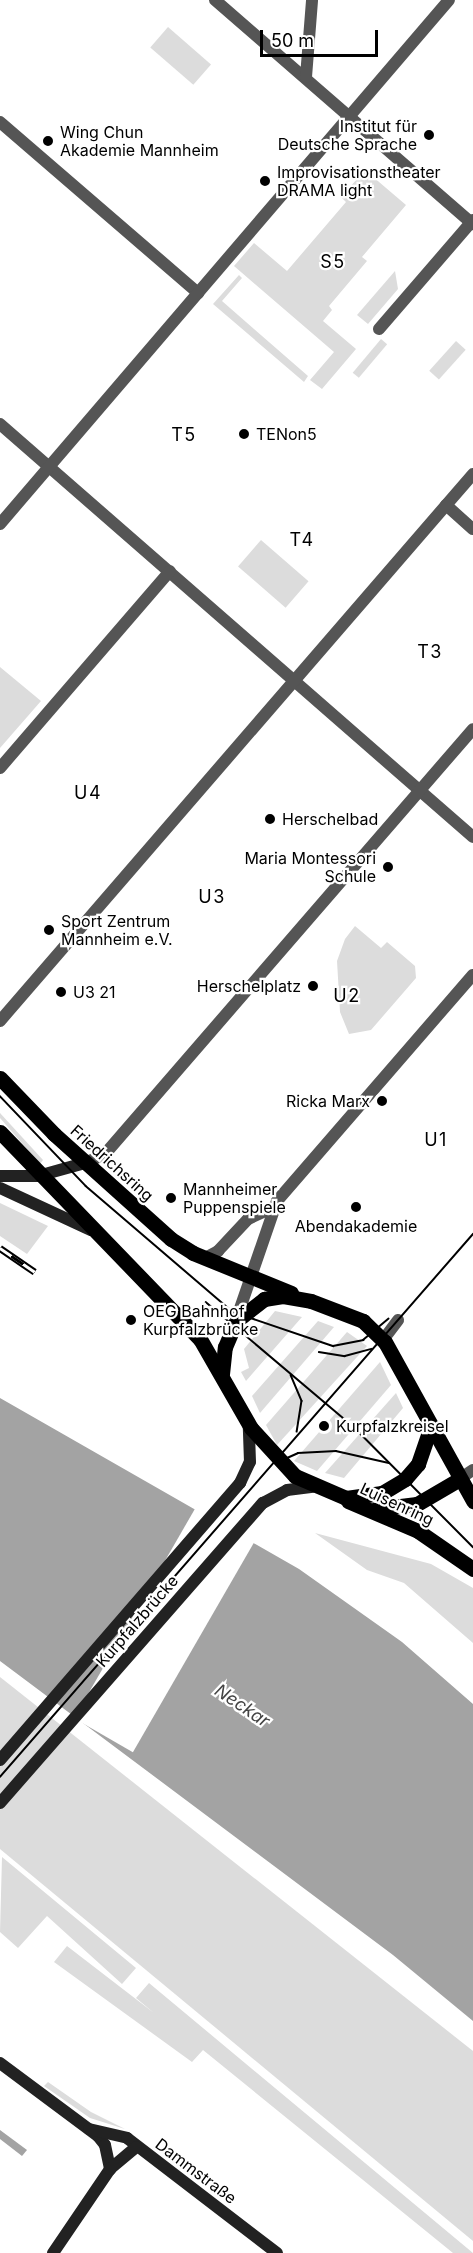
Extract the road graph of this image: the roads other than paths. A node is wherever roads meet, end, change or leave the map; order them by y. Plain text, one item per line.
1 (215, 0) edge
2 (312, 0) edge
3 (449, 0) edge
4 (306, 77) junction
5 (349, 116) junction
6 (0, 122) edge
7 (472, 222) edge
8 (198, 293) junction
9 (380, 329) dead end
10 (0, 424) edge
11 (50, 466) junction
12 (473, 474) edge
13 (446, 505) junction
14 (0, 524) edge
15 (473, 529) edge
16 (170, 571) junction
17 (292, 682) junction
18 (473, 729) edge
19 (0, 768) edge
20 (420, 790) junction
21 (473, 837) edge
22 (473, 975) edge
23 (0, 1021) edge
24 (0, 1078) edge
25 (0, 1132) edge
26 (85, 1163) junction
27 (0, 1176) edge
28 (38, 1176) junction
29 (0, 1188) edge
30 (272, 1208) junction
31 (92, 1230) junction
32 (205, 1258) junction
33 (254, 1270) junction
34 (311, 1301) junction
35 (398, 1320) dead end
36 (233, 1327) junction
37 (383, 1340) junction
38 (222, 1374) junction
39 (249, 1425) junction
40 (431, 1426) junction
41 (473, 1470) edge
42 (458, 1480) junction
43 (313, 1486) junction
44 (334, 1496) junction
45 (473, 1501) edge
46 (367, 1509) junction
47 (473, 1569) edge
48 (0, 1760) edge
49 (0, 1803) edge
50 (0, 2063) edge
51 (89, 2129) junction
52 (136, 2147) junction
53 (110, 2169) junction
54 (54, 2253) edge
55 (277, 2253) edge

1 - 4 street
2 - 4 street
3 - 5 street
4 - 5 street
5 - 7 street
5 - 8 street
6 - 8 street
7 - 9 street
8 - 11 street
10 - 11 street
11 - 14 street
11 - 16 street
12 - 13 street
13 - 15 street
13 - 17 street
16 - 17 street
16 - 19 street
17 - 20 street
17 - 23 street
18 - 20 street
20 - 21 street
20 - 26 street
22 - 30 street
24 - 26 main road, Friedrichsring
25 - 28 main road
26 - 28 main road
26 - 32 main road, Friedrichsring
27 - 28 main road
28 - 31 main road
29 - 31 main road
30 - 32 street
30 - 33 street
31 - 38 main road
32 - 33 main road, Friedrichsring
33 - 34 main road, Friedrichsring
33 - 36 street
34 - 36 main road
34 - 37 main road
35 - 37 street
36 - 38 main road
37 - 40 main road
38 - 39 main road
39 - 43 main road
39 - 48 main road, Kurpfalzbrücke
40 - 42 main road
40 - 44 main road
41 - 42 street
42 - 45 main road
42 - 46 main road
43 - 44 main road
43 - 49 main road, Kurpfalzbrücke
44 - 46 main road, Luisenring
46 - 47 main road, Luisenring
50 - 51 main road, Dammstraße
51 - 52 main road, Dammstraße
51 - 53 main road, Dammstraße
52 - 53 main road
52 - 55 main road, Dammstraße
53 - 54 main road

